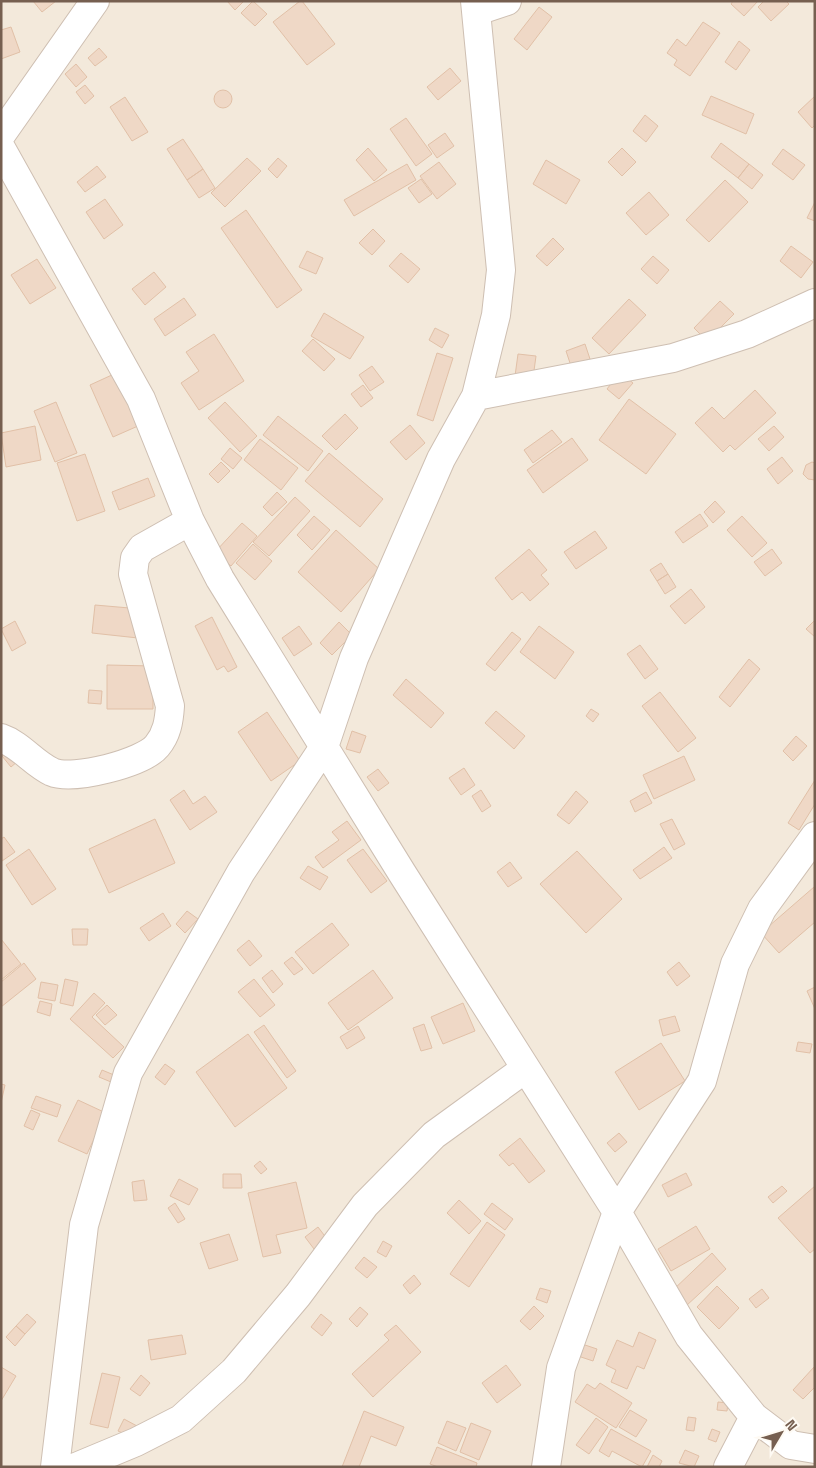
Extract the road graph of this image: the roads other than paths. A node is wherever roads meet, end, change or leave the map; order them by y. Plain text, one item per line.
1 (95, 1) edge
2 (507, 1) edge
3 (476, 6) edge
4 (1, 135) edge
5 (1, 148) edge
6 (815, 303) edge
7 (476, 396) junction
8 (190, 521) junction
9 (1, 738) edge
10 (324, 747) junction
11 (815, 836) edge
12 (525, 1069) junction
13 (617, 1212) junction
14 (754, 1417) junction
15 (815, 1449) edge
16 (55, 1467) edge
17 (76, 1467) edge
18 (546, 1467) edge
19 (728, 1467) edge

1 - 4 street
2 - 3 street
3 - 7 street
5 - 8 street
6 - 7 street
7 - 10 street
8 - 9 street
8 - 10 street
10 - 12 street
10 - 16 street
11 - 13 street
12 - 13 street
12 - 17 street
13 - 14 street
13 - 18 street
14 - 15 street
14 - 19 street

